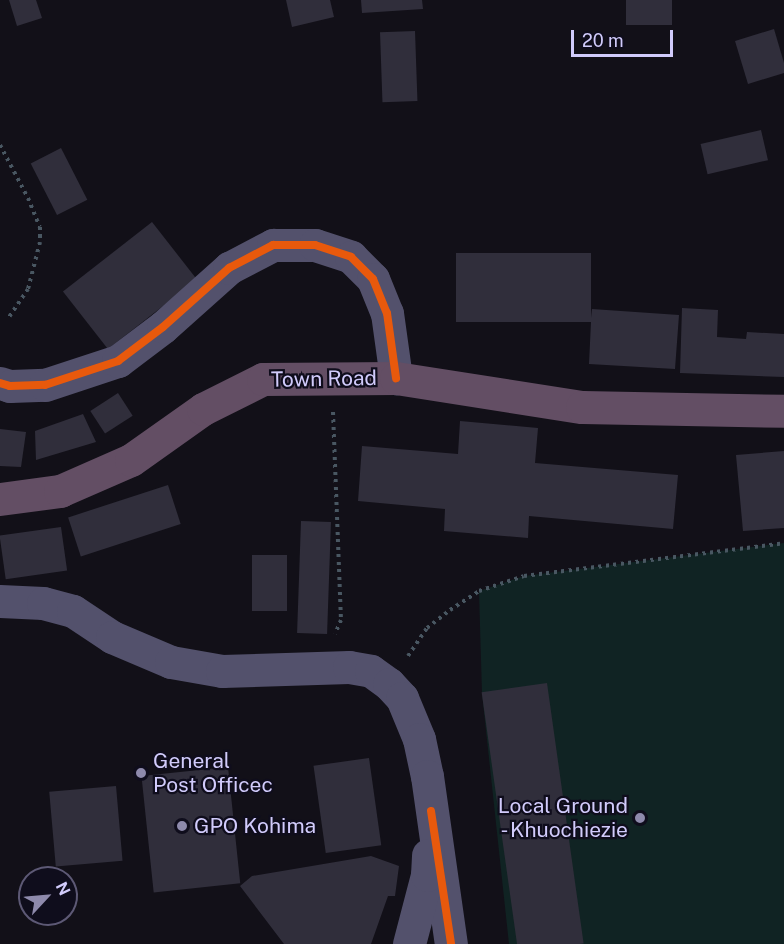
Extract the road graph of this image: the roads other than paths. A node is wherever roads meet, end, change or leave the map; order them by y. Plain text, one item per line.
1 (396, 378) junction
2 (0, 383) edge
3 (784, 411) edge
4 (0, 499) edge
5 (0, 601) edge
6 (431, 811) junction
7 (409, 944) edge
8 (451, 944) edge

1 - 2 main road
1 - 3 highway, Town Road
1 - 4 highway, Town Road
5 - 6 main road
6 - 7 main road
6 - 8 main road

